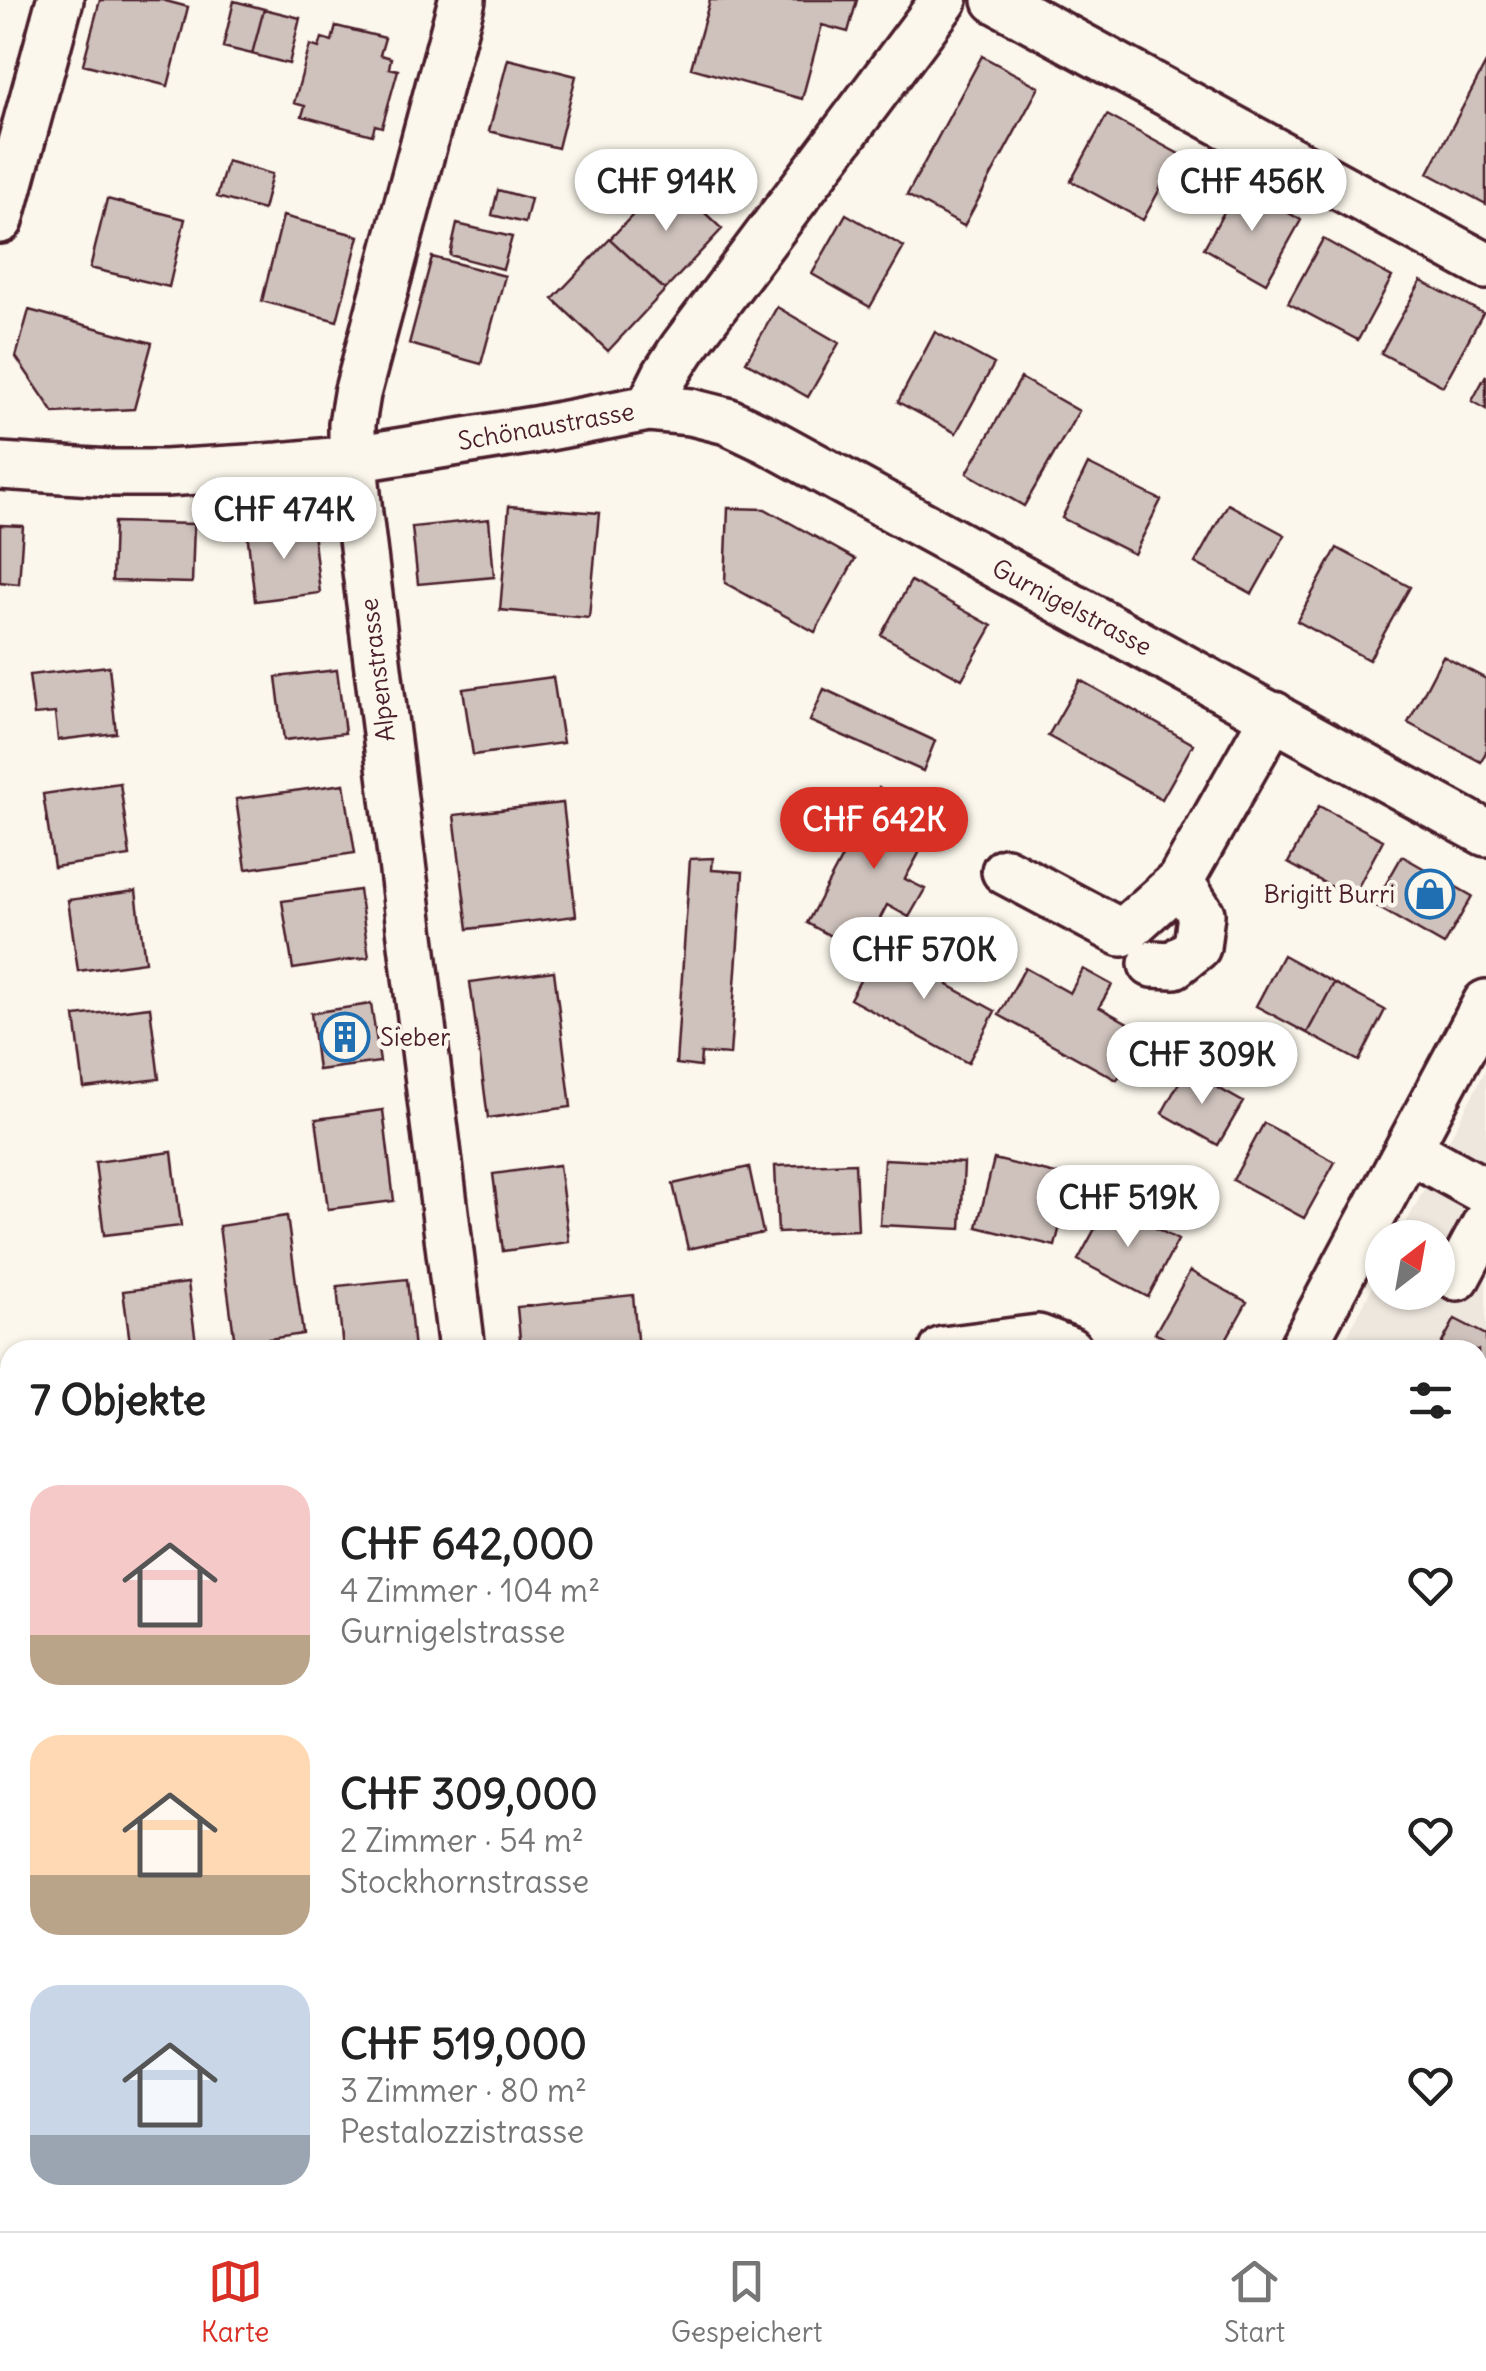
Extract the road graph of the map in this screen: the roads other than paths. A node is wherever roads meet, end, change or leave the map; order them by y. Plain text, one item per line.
1 (60, 0) edge
2 (462, 0) edge
3 (944, 0) edge
4 (996, 0) edge
5 (0, 220) edge
6 (1486, 266) edge
7 (649, 408) junction
8 (353, 459) junction
9 (0, 466) edge
10 (1274, 715) junction
11 (1486, 833) edge
12 (1005, 871) dead end
13 (1180, 880) junction
14 (1152, 964) dead end
15 (1486, 1003) edge
16 (1408, 1149) junction
17 (1486, 1192) edge
18 (1486, 1223) edge
19 (1457, 1277) dead end
20 (461, 1340) edge
21 (1306, 1340) edge

1 - 5 street
2 - 8 street, Alpenstrasse
3 - 7 street, Schönaustrasse
4 - 6 street
7 - 8 street, Schönaustrasse
7 - 10 street, Gurnigelstrasse
8 - 9 street, Schönaustrasse
8 - 20 street, Alpenstrasse
10 - 11 street, Gurnigelstrasse
10 - 13 street
12 - 13 street
13 - 14 street
15 - 16 street
16 - 17 street
16 - 21 street
18 - 19 street

